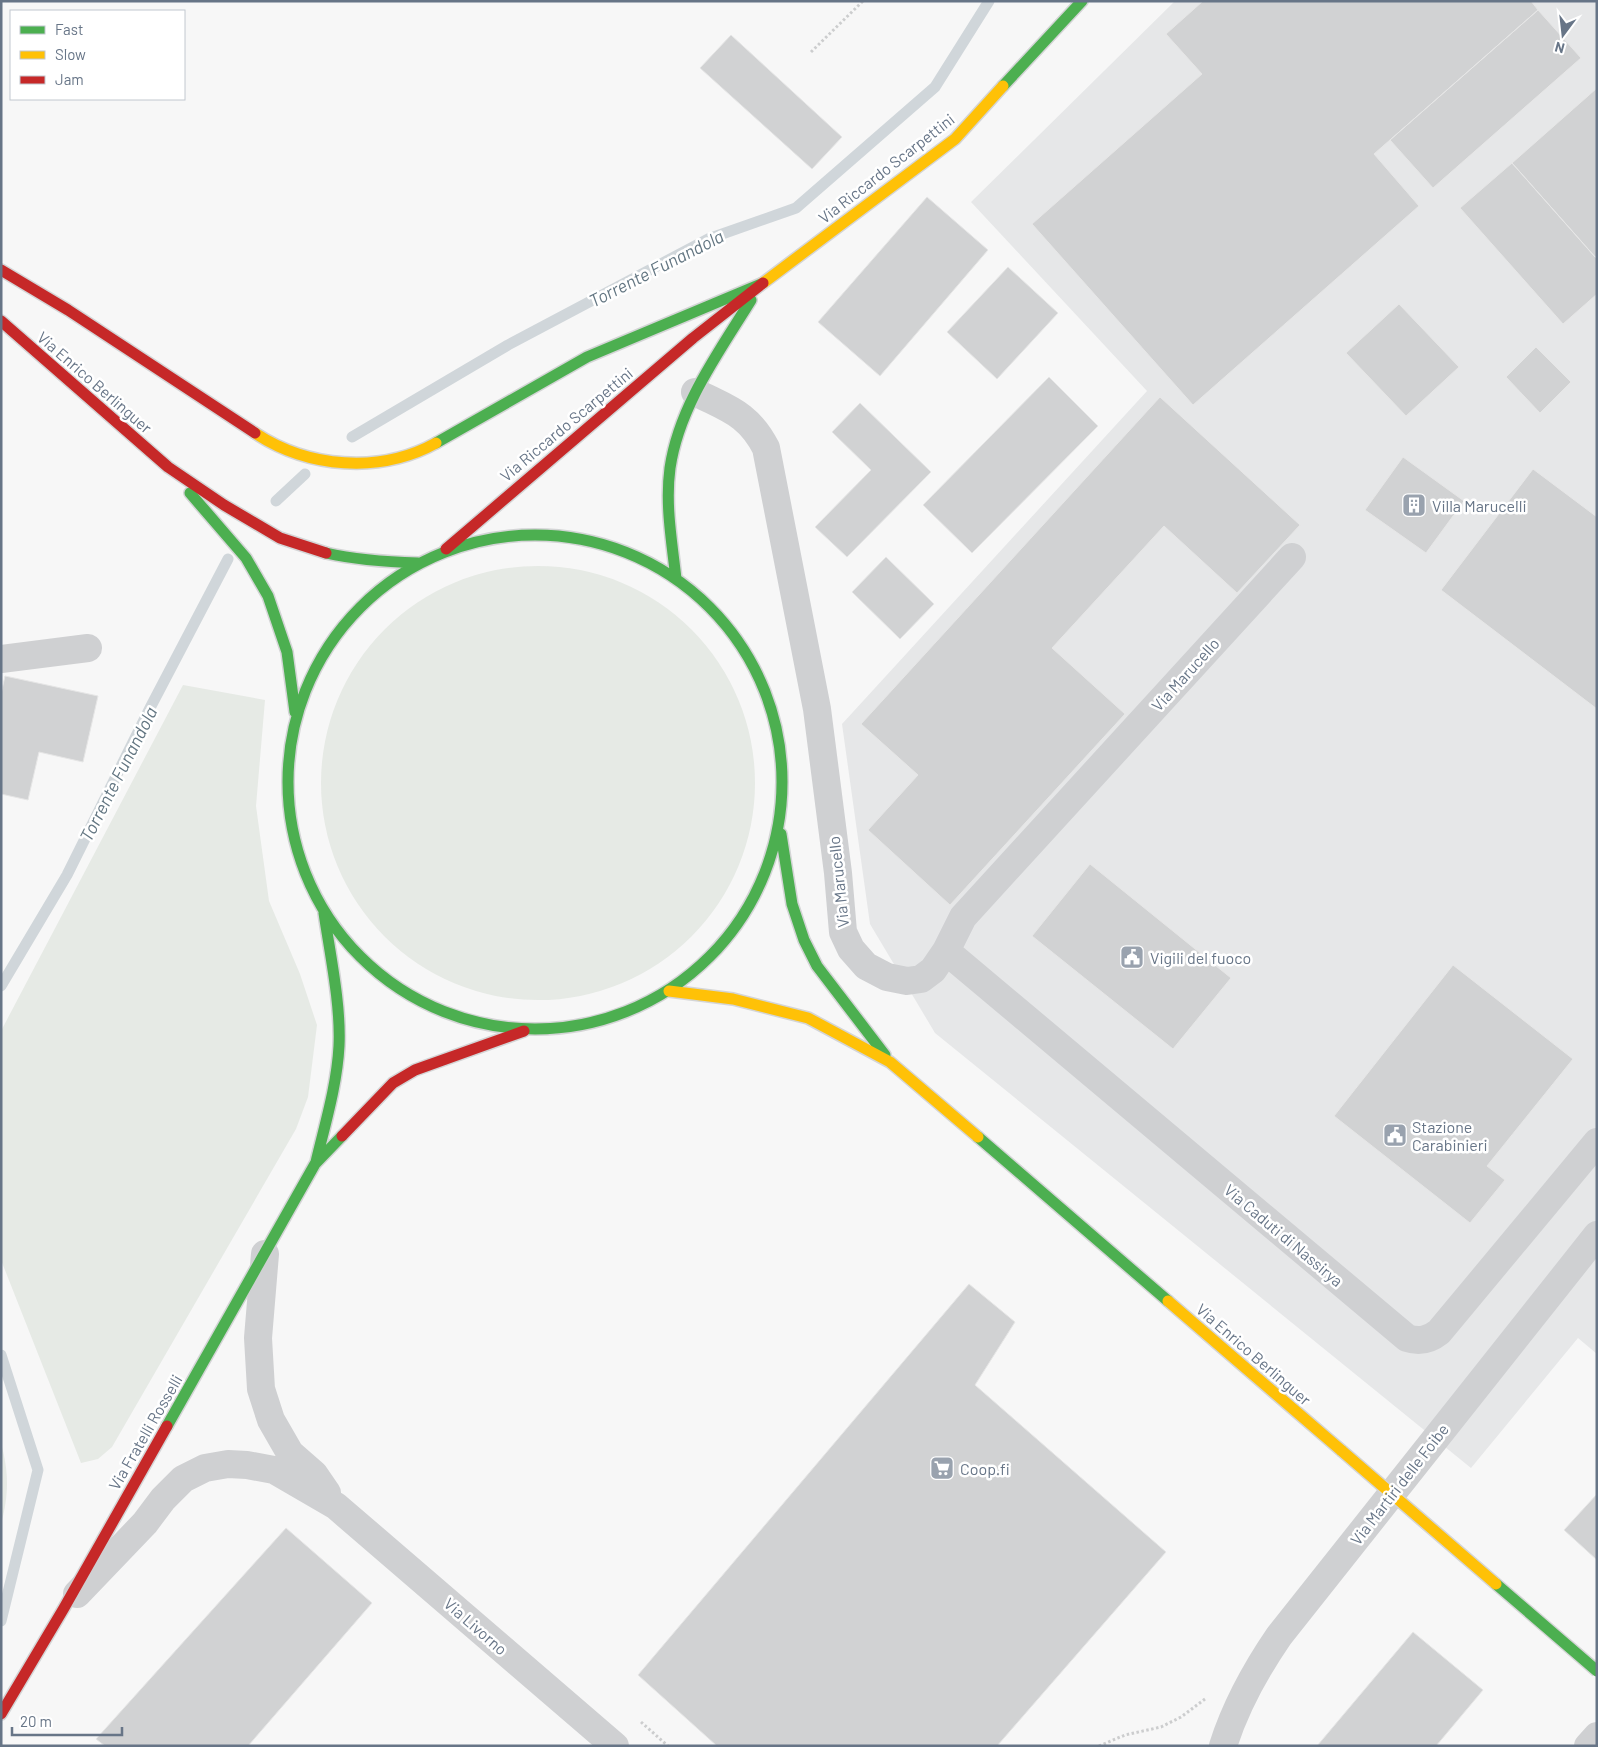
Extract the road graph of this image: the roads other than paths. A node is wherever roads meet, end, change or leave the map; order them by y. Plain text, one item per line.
1 (1082, 1) edge
2 (1, 270) edge
3 (761, 284) junction
4 (1, 321) edge
5 (695, 392) junction
6 (168, 467) junction
7 (441, 553) junction
8 (1292, 557) dead end
9 (418, 563) junction
10 (676, 579) junction
11 (88, 648) dead end
12 (1, 659) edge
13 (295, 717) junction
14 (779, 825) junction
15 (324, 912) junction
16 (946, 951) junction
17 (669, 990) junction
18 (529, 1029) junction
19 (890, 1062) junction
20 (1597, 1142) edge
21 (315, 1164) junction
22 (1597, 1235) edge
23 (264, 1254) junction
24 (336, 1506) junction
25 (64, 1608) junction
26 (1597, 1670) edge
27 (1, 1714) edge
28 (1597, 1736) edge
29 (615, 1746) edge
30 (1223, 1746) edge
31 (1588, 1746) edge

1 - 3 main road, Via Riccardo Scarpettini
2 - 3 main road
3 - 5 main road, Via Riccardo Scarpettini
3 - 7 main road, Via Riccardo Scarpettini
4 - 6 main road, Via Enrico Berlinguer
5 - 10 main road, Via Riccardo Scarpettini
5 - 16 street, Via Marucello
6 - 9 main road, Via Enrico Berlinguer
6 - 13 main road, Via Enrico Berlinguer
7 - 9 main road, Via Enrico Berlinguer
7 - 10 main road, Via Enrico Berlinguer
8 - 16 street, Via Marucello
9 - 13 main road, Via Enrico Berlinguer
10 - 14 main road, Via Enrico Berlinguer
11 - 12 street
13 - 15 main road, Via Enrico Berlinguer
14 - 17 main road, Via Enrico Berlinguer
14 - 19 main road, Via Enrico Berlinguer
15 - 18 main road, Via Enrico Berlinguer
15 - 21 main road, Via Fratelli Rosselli
16 - 20 street, Via Caduti di Nassirya
17 - 18 main road, Via Enrico Berlinguer
17 - 19 main road, Via Enrico Berlinguer
18 - 21 main road, Via Fratelli Rosselli
19 - 26 main road, Via Enrico Berlinguer, bridge
21 - 23 main road, Via Fratelli Rosselli
22 - 30 street, Via Martiri delle Foibe
23 - 24 street, Via Livorno
23 - 25 main road, Via Fratelli Rosselli
24 - 25 street, Via Livorno
24 - 29 street, Via Livorno
25 - 27 main road, Via Fratelli Rosselli
28 - 31 street

